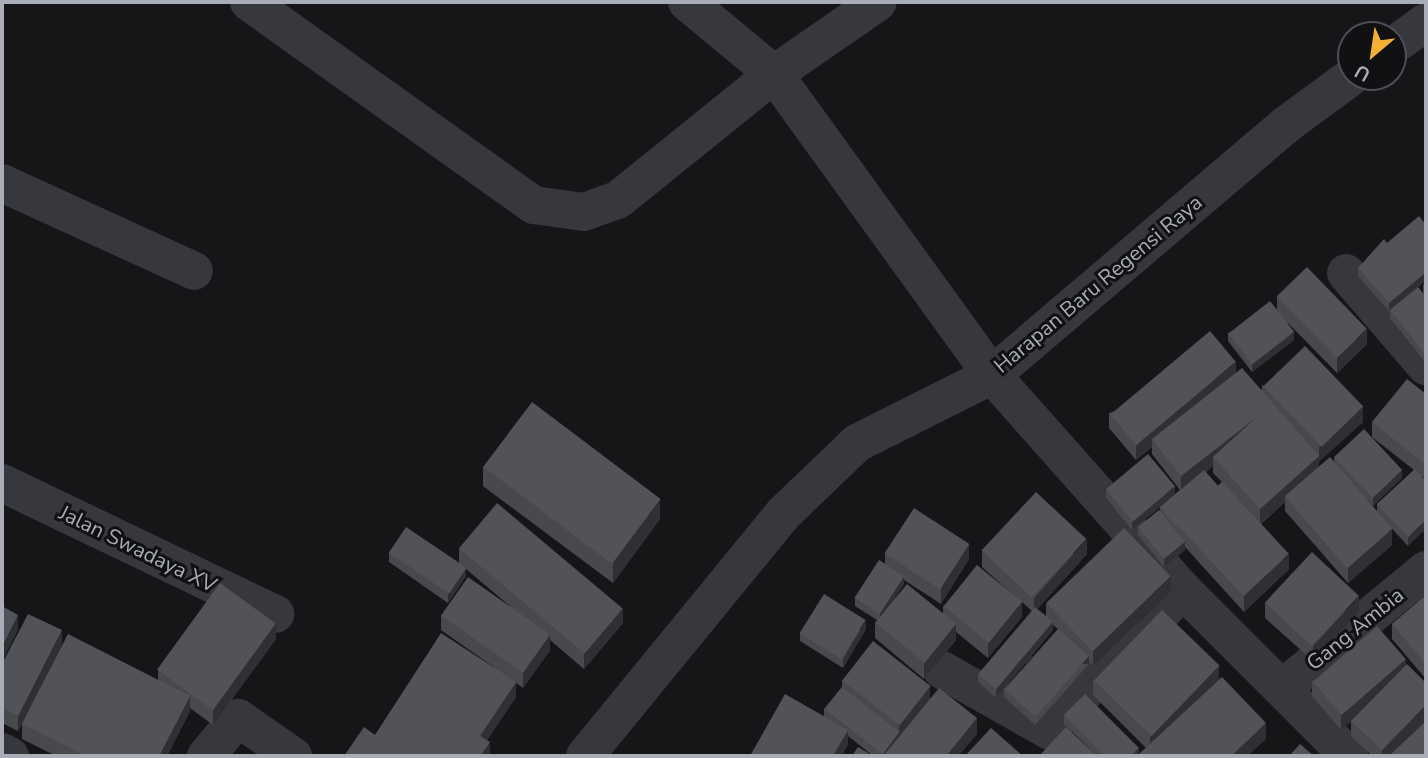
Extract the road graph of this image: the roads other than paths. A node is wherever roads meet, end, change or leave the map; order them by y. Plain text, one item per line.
1 (249, 2) edge
2 (687, 2) edge
3 (878, 2) edge
4 (1426, 22) edge
5 (1407, 36) edge
6 (774, 74) junction
7 (1337, 87) edge
8 (2, 183) edge
9 (194, 271) dead end
10 (1346, 273) dead end
11 (1426, 366) edge
12 (992, 375) junction
13 (2, 483) edge
14 (1426, 570) edge
15 (1184, 590) junction
16 (275, 614) dead end
17 (942, 670) dead end
18 (1284, 687) junction
19 (1309, 743) edge
20 (2, 752) edge
21 (10, 756) edge
22 (206, 756) edge
23 (293, 756) edge
24 (585, 756) edge
25 (1349, 756) edge

1 - 6 street
2 - 6 street
3 - 6 street
4 - 5 street
6 - 12 street
7 - 12 street, Harapan Baru Regensi Raya
8 - 9 street
10 - 11 street
12 - 15 street
12 - 24 street, Harapan Baru Regensi Raya
13 - 16 street, Jalan Swadaya XV
14 - 18 street, Gang Ambia
15 - 17 street
15 - 18 street
18 - 19 street
19 - 25 street
20 - 21 street
22 - 23 street

